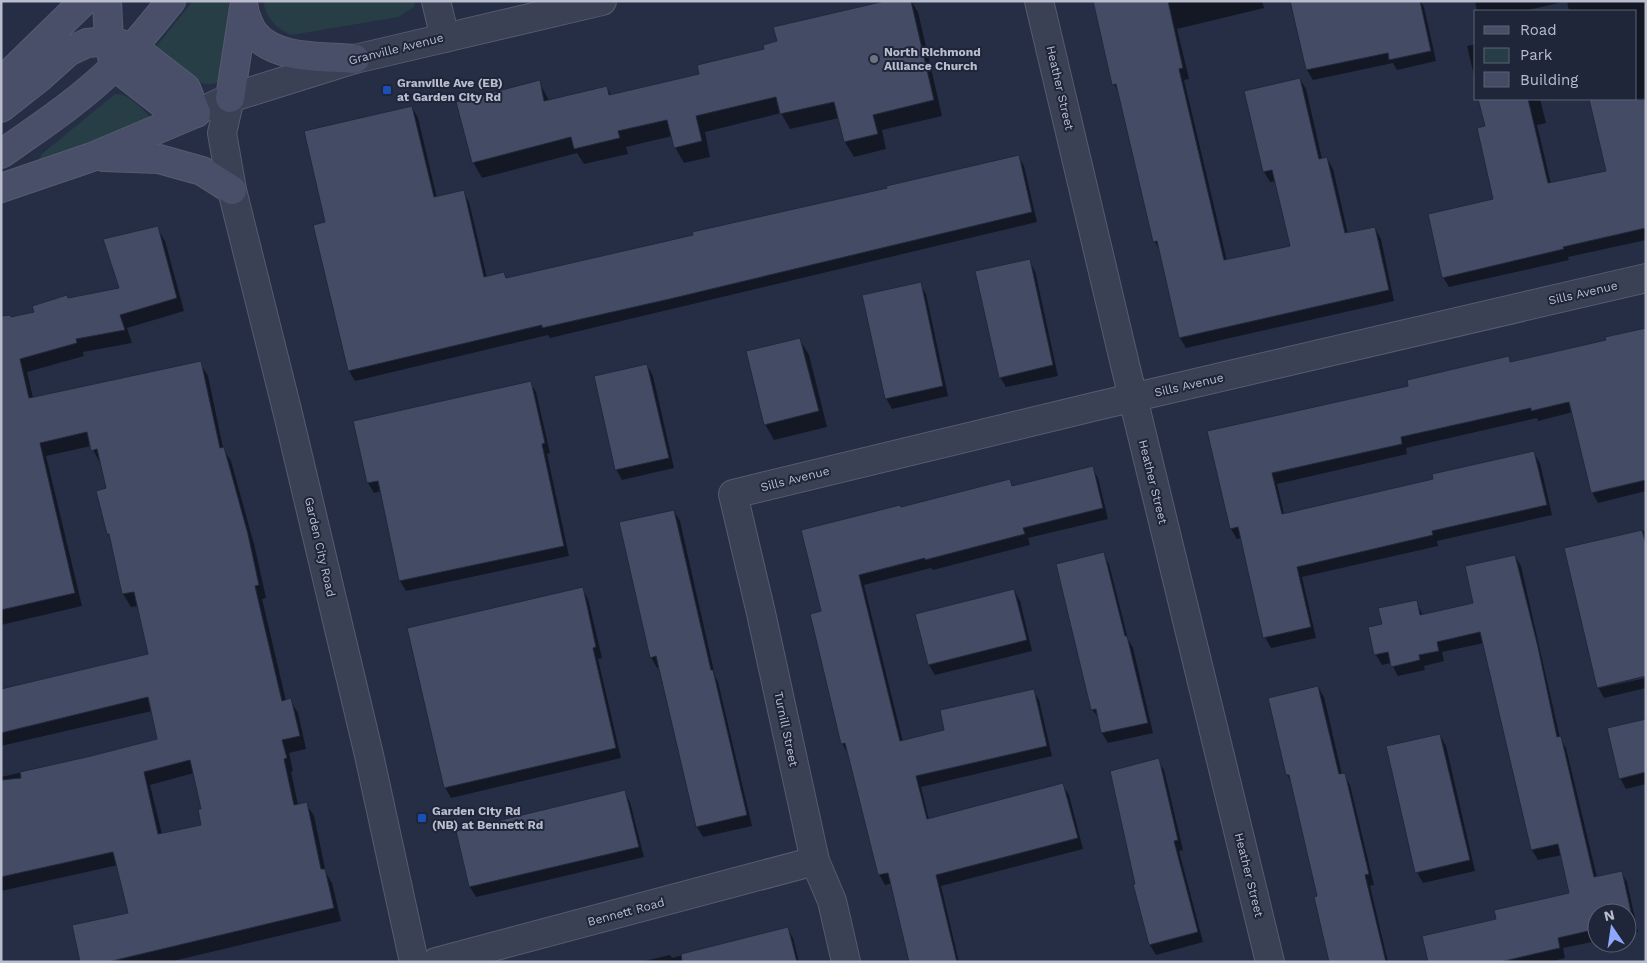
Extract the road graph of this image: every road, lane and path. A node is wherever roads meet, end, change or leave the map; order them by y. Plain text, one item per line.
1 (84, 1) edge
2 (107, 1) edge
3 (171, 1) edge
4 (436, 1) edge
5 (602, 1) edge
6 (1039, 1) edge
7 (244, 6) edge
8 (445, 38) junction
9 (119, 51) junction
10 (355, 59) junction
11 (1, 82) edge
12 (230, 98) junction
13 (1, 108) edge
14 (196, 113) junction
15 (222, 133) junction
16 (1, 154) edge
17 (92, 157) junction
18 (1, 188) edge
19 (232, 190) junction
20 (1646, 278) edge
21 (1133, 398) junction
22 (733, 494) joint
23 (815, 861) junction
24 (414, 962) edge
25 (436, 962) edge
26 (846, 962) edge
27 (1270, 962) edge

1 - 11 main road
2 - 9 main road
3 - 9 main road
4 - 8 street
5 - 8 street, Granville Avenue
6 - 21 street, Heather Street
7 - 10 main road
7 - 12 main road
8 - 10 street, Granville Avenue
9 - 13 main road
9 - 14 main road
9 - 16 main road
10 - 12 street, Granville Avenue
12 - 14 street, Granville Avenue
12 - 15 street, Garden City Road
14 - 15 street
14 - 17 main road
15 - 19 street, Garden City Road
17 - 18 main road
17 - 19 main road
19 - 24 street, Garden City Road
20 - 21 street, Sills Avenue
21 - 22 street, Sills Avenue
21 - 27 street, Heather Street
22 - 23 street, Turnill Street
23 - 25 street, Bennett Road
23 - 26 street, Turnill Street

